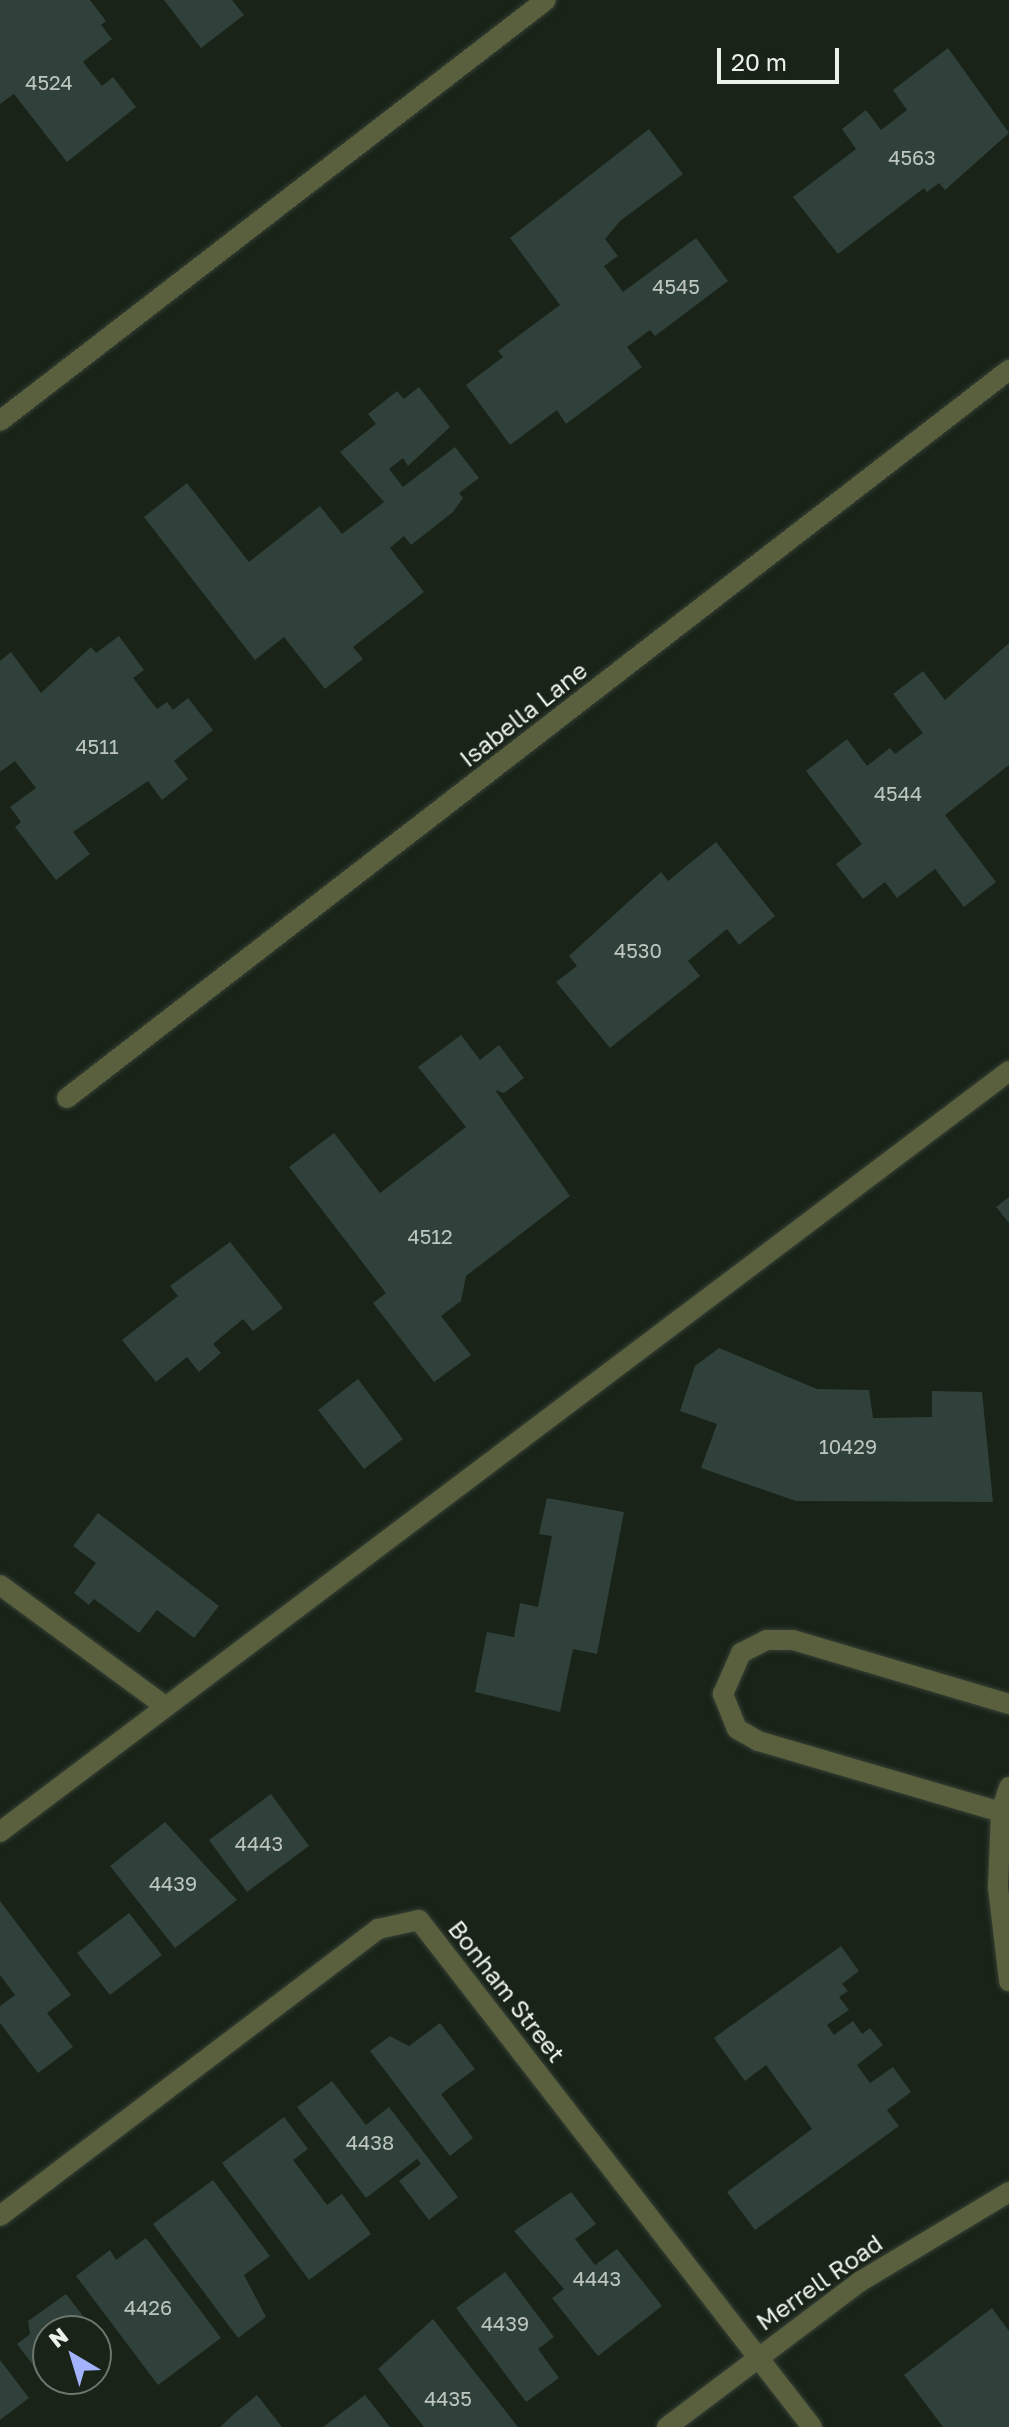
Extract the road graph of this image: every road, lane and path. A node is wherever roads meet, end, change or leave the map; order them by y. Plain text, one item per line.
1 (546, 0) edge
2 (1009, 370) edge
3 (0, 421) edge
4 (1009, 1071) edge
5 (67, 1098) dead end
6 (0, 1585) edge
7 (1009, 1704) edge
8 (165, 1706) junction
9 (1009, 1787) edge
10 (1001, 1812) junction
11 (0, 1832) edge
12 (1009, 1981) edge
13 (1009, 2192) edge
14 (0, 2216) edge
15 (758, 2358) junction
16 (667, 2427) edge
17 (812, 2427) edge

1 - 3 street
2 - 5 street, Isabella Lane
4 - 8 street
6 - 8 street
7 - 10 street
8 - 11 street
9 - 10 street
10 - 12 street
13 - 15 street, Merrell Road
14 - 15 street, Bonham Street
15 - 16 street, Merrell Road
15 - 17 street, Bonham Street

